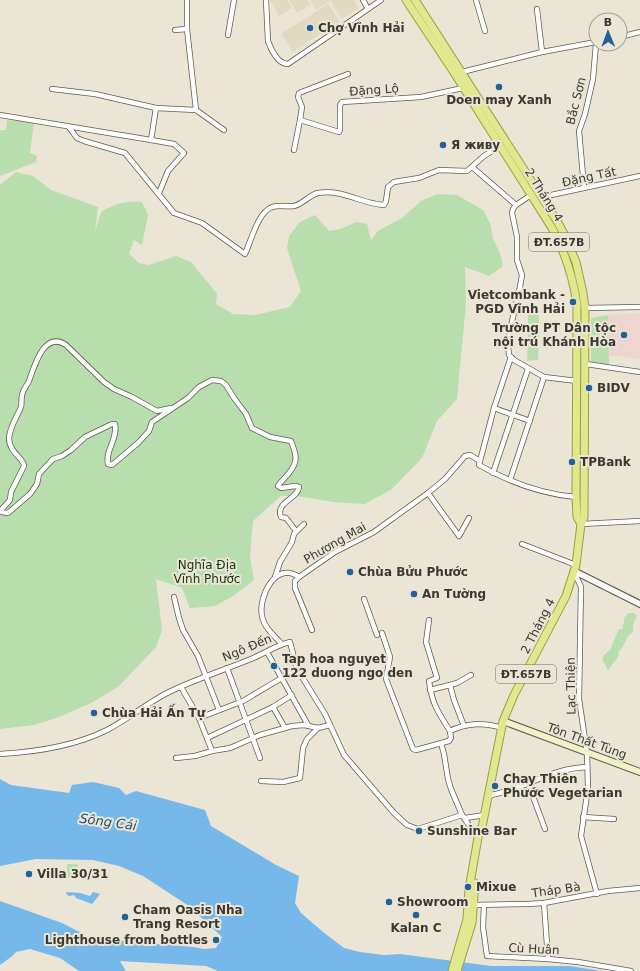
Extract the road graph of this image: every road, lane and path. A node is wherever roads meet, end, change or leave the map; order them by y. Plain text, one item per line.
1 (186, 0) edge
2 (234, 0) edge
3 (266, 0) edge
4 (363, 0) edge
5 (381, 0) edge
6 (406, 0) edge
7 (416, 0) edge
8 (476, 0) edge
9 (368, 8) junction
10 (537, 9) dead end
11 (187, 29) junction
12 (175, 30) dead end
13 (485, 31) dead end
14 (640, 32) edge
15 (228, 35) dead end
16 (628, 35) edge
17 (588, 44) edge
18 (542, 52) junction
19 (595, 52) edge
20 (462, 72) junction
21 (348, 74) dead end
22 (455, 74) junction
23 (463, 88) junction
24 (52, 89) dead end
25 (156, 108) junction
26 (196, 110) junction
27 (0, 115) edge
28 (300, 120) junction
29 (68, 126) junction
30 (224, 130) dead end
31 (151, 140) junction
32 (500, 146) junction
33 (294, 150) dead end
34 (472, 168) junction
35 (640, 176) edge
36 (584, 188) junction
37 (159, 193) junction
38 (531, 195) junction
39 (539, 199) junction
40 (516, 205) junction
41 (577, 304) junction
42 (640, 307) edge
43 (585, 308) junction
44 (511, 357) junction
45 (586, 364) junction
46 (528, 369) junction
47 (640, 372) edge
48 (544, 377) junction
49 (577, 381) junction
50 (171, 408) junction
51 (494, 408) junction
52 (513, 414) junction
53 (530, 421) junction
54 (480, 461) junction
55 (493, 473) junction
56 (510, 480) junction
57 (428, 493) junction
58 (576, 497) junction
59 (469, 518) dead end
60 (640, 521) edge
61 (304, 524) dead end
62 (581, 524) junction
63 (296, 531) junction
64 (522, 544) dead end
65 (575, 568) junction
66 (275, 577) junction
67 (299, 577) junction
68 (174, 597) dead end
69 (364, 599) dead end
70 (640, 604) edge
71 (429, 620) dead end
72 (312, 630) dead end
73 (282, 644) junction
74 (267, 652) junction
75 (227, 668) junction
76 (297, 669) junction
77 (206, 675) junction
78 (471, 675) dead end
79 (282, 678) junction
80 (450, 685) junction
81 (181, 687) junction
82 (430, 690) junction
83 (292, 695) junction
84 (240, 702) junction
85 (273, 707) junction
86 (219, 710) junction
87 (199, 718) junction
88 (246, 720) junction
89 (308, 725) junction
90 (330, 725) junction
91 (503, 725) junction
92 (464, 726) junction
93 (285, 728) junction
94 (318, 728) junction
95 (450, 731) junction
96 (207, 738) junction
97 (252, 738) junction
98 (441, 744) junction
99 (212, 751) junction
100 (587, 752) junction
101 (0, 754) edge
102 (176, 758) dead end
103 (260, 758) dead end
104 (587, 767) junction
105 (640, 772) edge
106 (261, 781) dead end
107 (528, 783) junction
108 (488, 796) junction
109 (485, 815) junction
110 (464, 816) junction
111 (583, 817) junction
112 (614, 819) dead end
113 (482, 828) junction
114 (545, 829) dead end
115 (478, 838) junction
116 (640, 888) edge
117 (597, 894) junction
118 (544, 903) junction
119 (474, 904) junction
120 (484, 905) junction
121 (468, 928) junction
122 (548, 959) junction
123 (452, 971) edge
124 (457, 971) edge
125 (631, 971) edge

1 - 11 street
2 - 15 street
3 - 9 street
4 - 9 street
5 - 9 street
6 - 22 main road, 2 Tháng 4 / ĐT.657B
7 - 20 main road, 2 Tháng 4 / ĐT.657B
8 - 13 street
10 - 18 street
11 - 12 street
11 - 26 street
14 - 16 street
17 - 18 street, Bắc Sơn
18 - 20 street, Bắc Sơn
19 - 36 street, Bắc Sơn
20 - 22 main road
20 - 39 main road, 2 Tháng 4 / ĐT.657B
21 - 28 street, Đặng Lộ
22 - 23 main road, 2 Tháng 4 / ĐT.657B
23 - 28 street, Đặng Lộ
23 - 32 main road, 2 Tháng 4 / ĐT.657B
24 - 25 street
25 - 26 street
25 - 31 street
26 - 30 street
27 - 29 street
28 - 33 street
29 - 31 street
29 - 37 street
31 - 37 street
32 - 34 street
32 - 38 main road, 2 Tháng 4 / ĐT.657B
34 - 37 street
34 - 40 street
35 - 36 street, Đặng Tất
36 - 39 street, Đặng Tất
38 - 39 main road, 2 Tháng 4 / ĐT.657B
38 - 40 street
39 - 41 main road, 2 Tháng 4 / ĐT.657B
39 - 43 main road, 2 Tháng 4 / ĐT.657B
40 - 44 street
41 - 43 main road
41 - 49 main road, 2 Tháng 4 / ĐT.657B
42 - 43 street
43 - 45 main road, 2 Tháng 4 / ĐT.657B
44 - 46 street
44 - 51 street
45 - 47 street
45 - 62 main road, 2 Tháng 4 / ĐT.657B
46 - 48 street
46 - 52 street
48 - 49 street
48 - 53 street
49 - 58 main road, 2 Tháng 4 / ĐT.657B
50 - 50 street
50 - 63 street
51 - 52 street
51 - 54 street
52 - 53 street
52 - 55 street
53 - 56 street
54 - 55 street
54 - 57 street, Phương Mai
55 - 56 street
56 - 58 street
57 - 59 street
57 - 67 street, Phương Mai
58 - 62 main road, 2 Tháng 4 / ĐT.657B
60 - 62 street
61 - 63 street
62 - 65 main road, 2 Tháng 4 / ĐT.657B
63 - 66 street
64 - 65 street
65 - 70 street
65 - 91 main road, 2 Tháng 4 / ĐT.657B
65 - 100 street, Lạc Thiện
66 - 67 street
66 - 73 street
67 - 72 street, Phương Mai
68 - 77 street
69 - 98 street
71 - 82 street
73 - 74 street, Ngô Đến
73 - 76 street, Ngô Đến
74 - 75 street, Ngô Đến
74 - 79 street
75 - 77 street, Ngô Đến
75 - 84 street
76 - 79 street
76 - 90 street, Ngô Đến
77 - 81 street, Ngô Đến
77 - 86 street
78 - 80 street
79 - 83 street
79 - 84 street
80 - 82 street
80 - 92 street
81 - 87 street
81 - 101 street, Ngô Đến
82 - 95 street
83 - 85 street
83 - 89 street
84 - 86 street
84 - 88 street
85 - 88 street
85 - 93 street
86 - 87 street
87 - 96 street
88 - 96 street
88 - 97 street
89 - 93 street
89 - 94 street
90 - 94 street
90 - 110 street, Ngô Đến
91 - 92 street
91 - 100 main road, Tôn Thất Tùng
91 - 108 main road, 2 Tháng 4 / ĐT.657B
92 - 95 street
93 - 97 street
94 - 106 street
95 - 98 street
96 - 99 street
97 - 99 street
97 - 103 street
98 - 110 street
99 - 102 street
100 - 104 street, Lạc Thiện
100 - 105 main road, Tôn Thất Tùng
104 - 107 street
104 - 111 street, Lạc Thiện
107 - 108 street
107 - 114 street
108 - 109 main road, 2 Tháng 4 / ĐT.657B
109 - 110 street, Ngô Đến
109 - 113 main road, 2 Tháng 4 / ĐT.657B
110 - 115 street
111 - 112 street
111 - 117 street, Lạc Thiện
113 - 115 main road, 2 Tháng 4 / ĐT.657B
113 - 119 main road, 2 Tháng 4 / ĐT.657B
115 - 121 main road, 2 Tháng 4 / ĐT.657B
116 - 117 street, Tháp Bà
117 - 118 street, Tháp Bà
118 - 120 street, Tháp Bà
118 - 122 street
119 - 120 street, Tháp Bà
119 - 121 main road, 2 Tháng 4 / ĐT.657B
120 - 122 street, Cù Huân
121 - 123 main road, ĐT.657B
121 - 124 main road, ĐT.657B
122 - 125 street, Cù Huân

